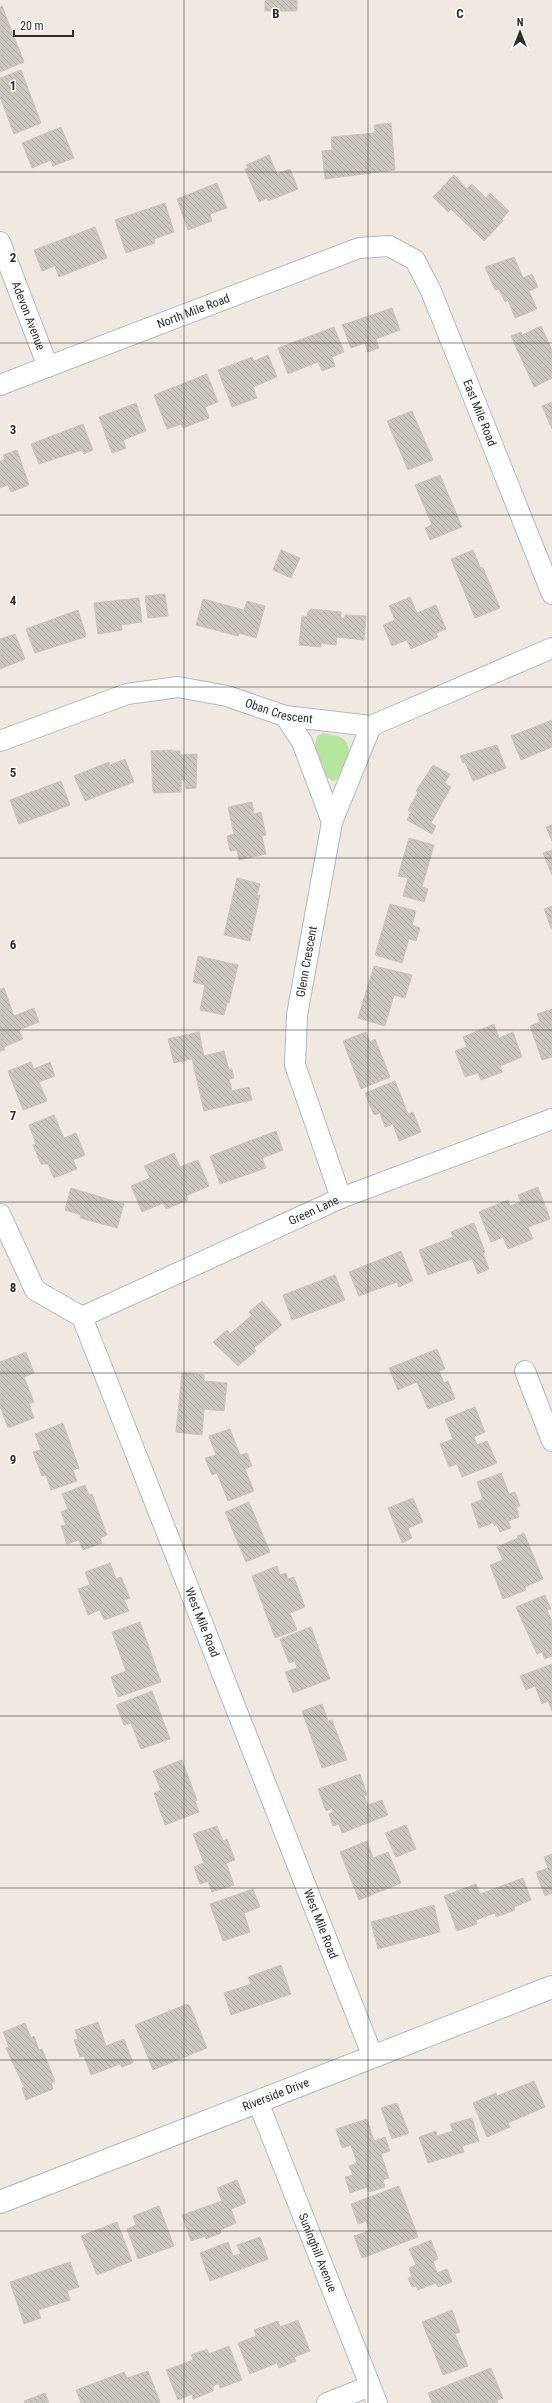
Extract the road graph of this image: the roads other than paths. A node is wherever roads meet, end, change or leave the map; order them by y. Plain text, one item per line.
1 (0, 242) edge
2 (389, 246) joint
3 (48, 367) junction
4 (0, 385) edge
5 (552, 594) edge
6 (552, 648) edge
7 (284, 716) junction
8 (371, 726) junction
9 (0, 741) edge
10 (332, 822) junction
11 (552, 1119) edge
12 (341, 1198) junction
13 (0, 1214) edge
14 (82, 1317) junction
15 (525, 1371) dead end
16 (552, 1441) edge
17 (552, 1987) edge
18 (373, 2057) junction
19 (258, 2102) junction
20 (0, 2202) edge
21 (374, 2394) edge
22 (327, 2403) edge

1 - 3 street, Adevon Avenue
2 - 3 street, North Mile Road
2 - 5 street, East Mile Road
3 - 4 street, North Mile Road
6 - 8 street, Oban Crescent
7 - 8 street, Oban Crescent
7 - 9 street, Oban Crescent
7 - 10 street
8 - 10 street, Glenn Crescent
10 - 12 street, Glenn Crescent
11 - 12 street, Green Lane
12 - 14 street, Green Lane
13 - 14 street
14 - 18 street, West Mile Road
15 - 16 street
17 - 18 main road, Riverside Drive
18 - 19 main road, Riverside Drive
19 - 20 main road, Riverside Drive
19 - 21 street, Suninghill Avenue
21 - 22 street

